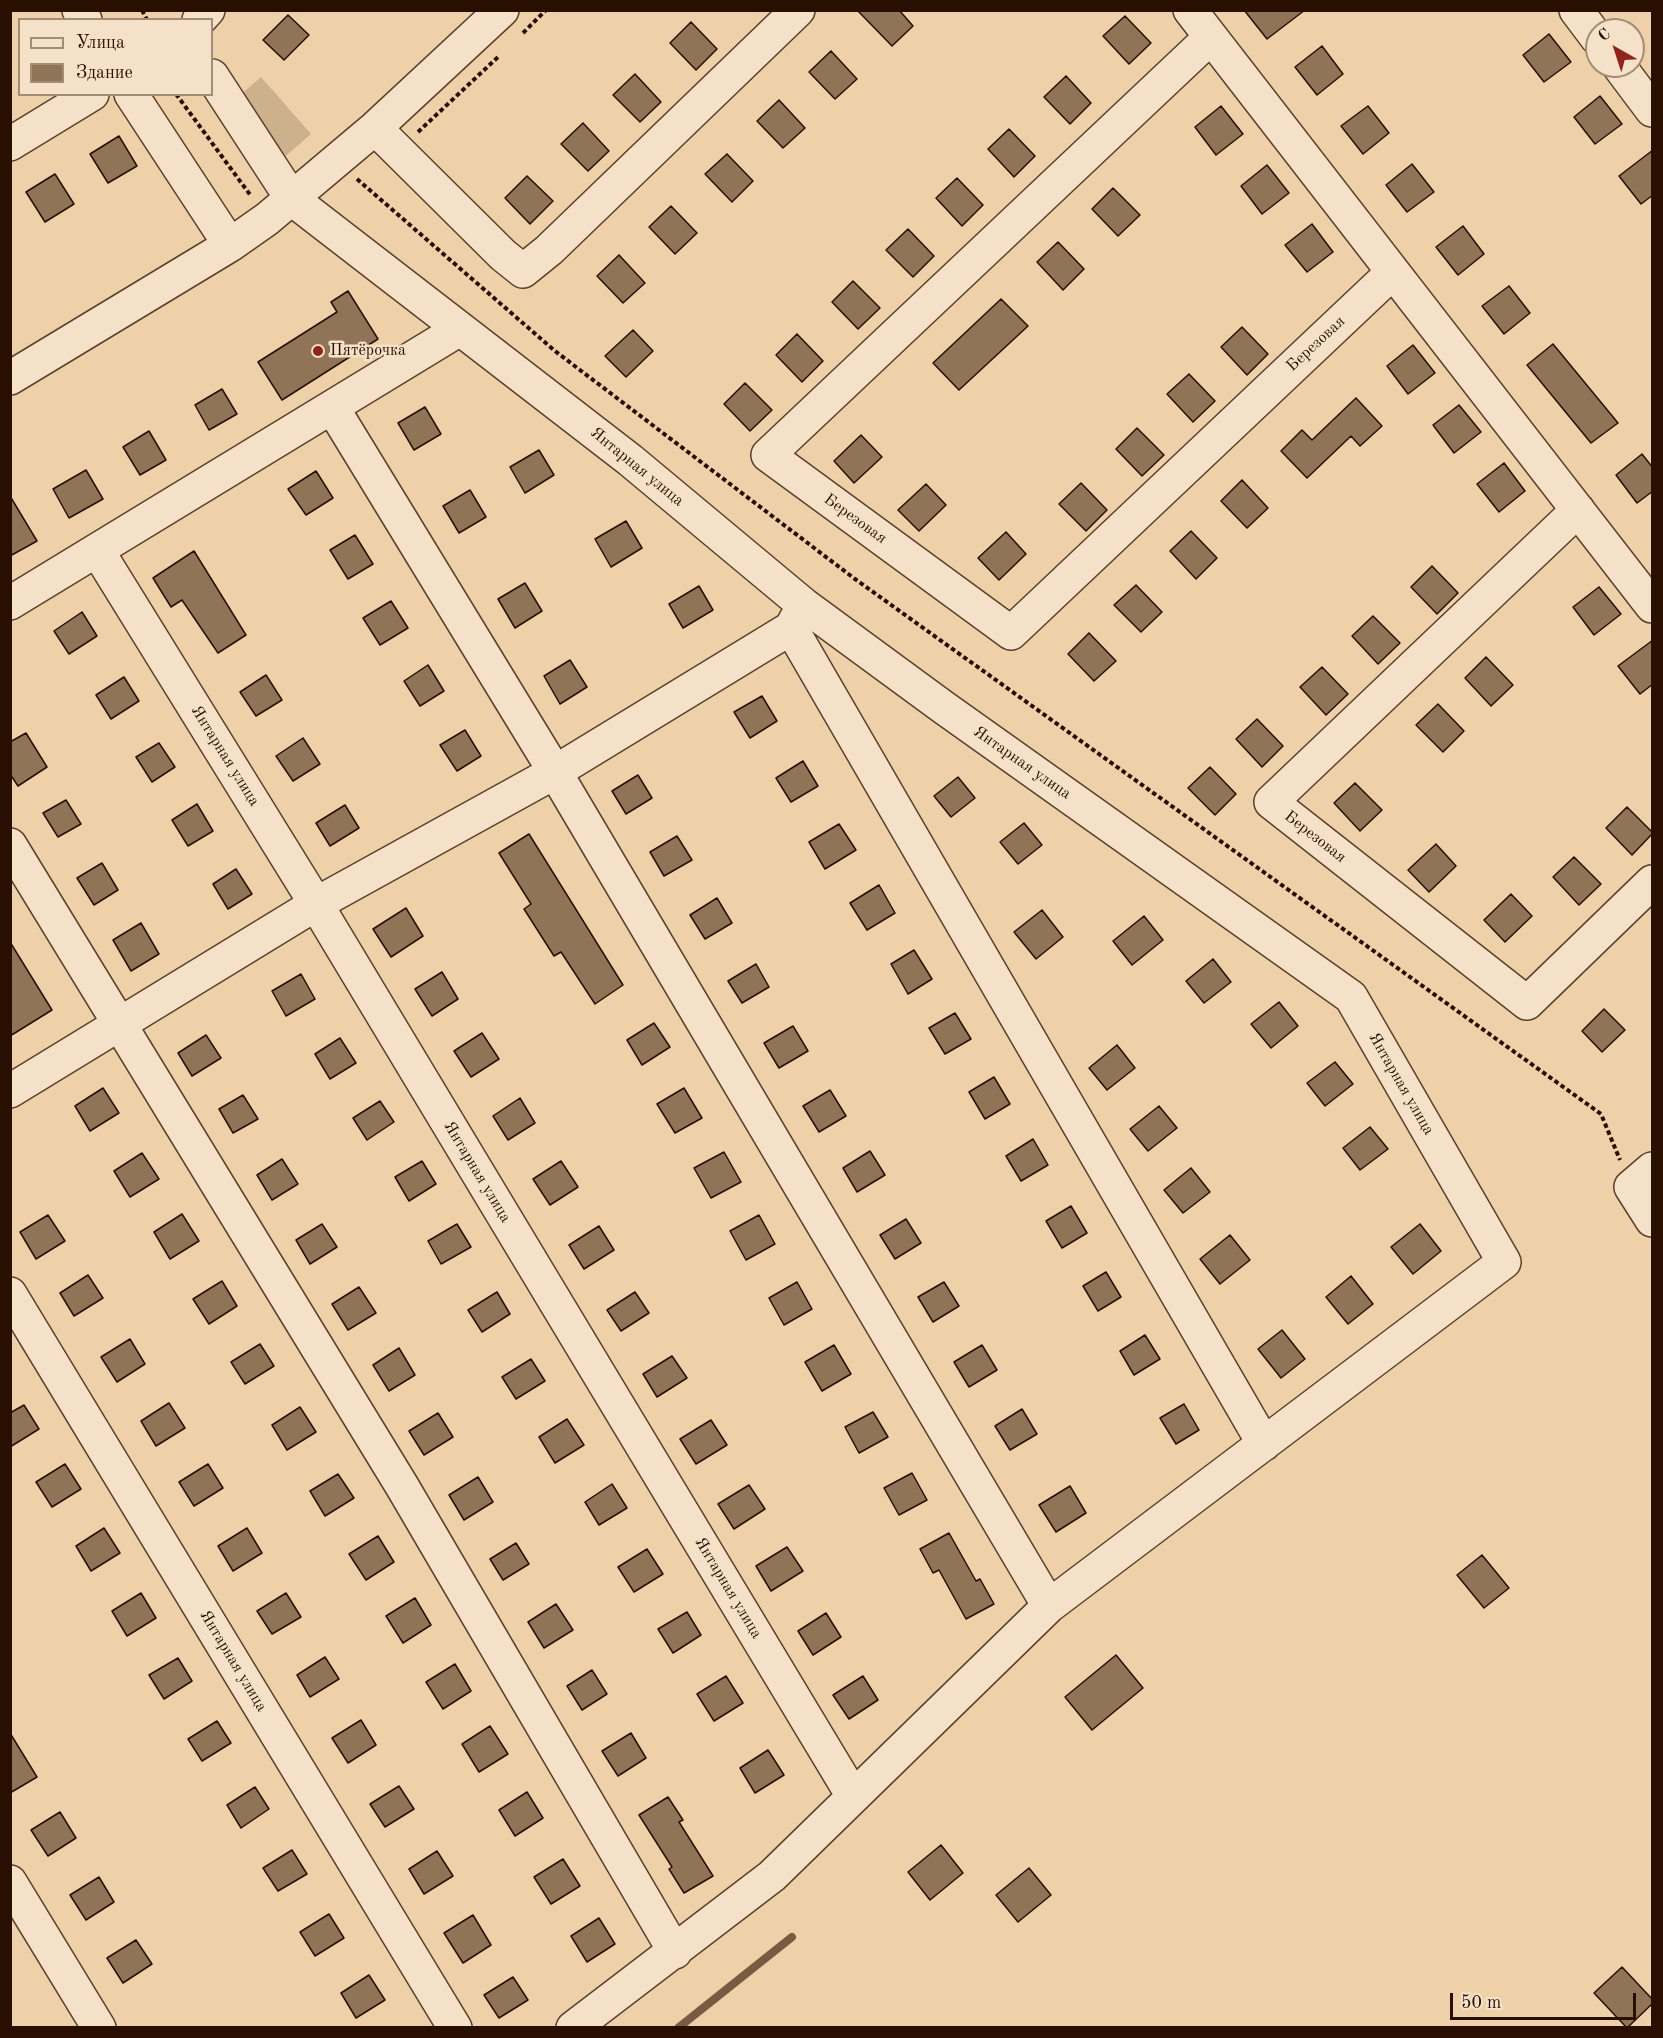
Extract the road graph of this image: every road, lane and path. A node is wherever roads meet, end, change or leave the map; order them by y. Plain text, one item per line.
1 (546, 10) edge
2 (798, 10) edge
3 (1190, 10) edge
4 (512, 22) edge
5 (1211, 37) junction
6 (505, 50) dead end
7 (213, 78) edge
8 (1628, 78) edge
9 (89, 96) edge
10 (132, 96) edge
11 (177, 96) edge
12 (1653, 110) edge
13 (375, 128) junction
14 (10, 144) edge
15 (398, 151) junction
16 (356, 179) dead end
17 (292, 199) junction
18 (267, 219) junction
19 (230, 245) junction
20 (1393, 272) junction
21 (460, 329) junction
22 (10, 378) edge
23 (332, 407) junction
24 (1578, 510) junction
25 (97, 550) junction
26 (10, 603) edge
27 (1653, 606) edge
28 (797, 616) junction
29 (555, 772) junction
30 (10, 845) edge
31 (1653, 882) edge
32 (316, 904) junction
33 (119, 1024) junction
34 (10, 1091) edge
35 (1642, 1178) edge
36 (1653, 1220) edge
37 (10, 1294) edge
38 (1264, 1444) junction
39 (1049, 1606) junction
40 (852, 1796) junction
41 (10, 1882) edge
42 (675, 1952) junction
43 (99, 2028) edge
44 (455, 2028) edge
45 (573, 2028) edge

1 - 4 path
2 - 15 street
3 - 5 street
4 - 13 street
5 - 20 street
5 - 20 street, Березовая
6 - 15 path
7 - 17 street, Янтарная улица
8 - 12 street
9 - 14 street
10 - 19 street
11 - 18 path
13 - 15 street
13 - 17 street
16 - 35 path
17 - 18 street
17 - 21 street, Янтарная улица
18 - 19 street
19 - 22 street
20 - 24 street
21 - 23 street
21 - 28 street, Янтарная улица
23 - 25 street
23 - 29 street
24 - 27 street
24 - 31 street, Березовая
25 - 26 street
25 - 32 street, Янтарная улица
28 - 29 street
28 - 38 street, Янтарная улица
28 - 38 street, Янтарная улица
29 - 32 street
29 - 39 street
30 - 33 street
32 - 33 street
32 - 40 street, Янтарная улица
33 - 34 street
33 - 42 street
35 - 36 street
37 - 44 street, Янтарная улица
38 - 39 street
39 - 40 street
40 - 42 street
41 - 43 street
42 - 45 street

